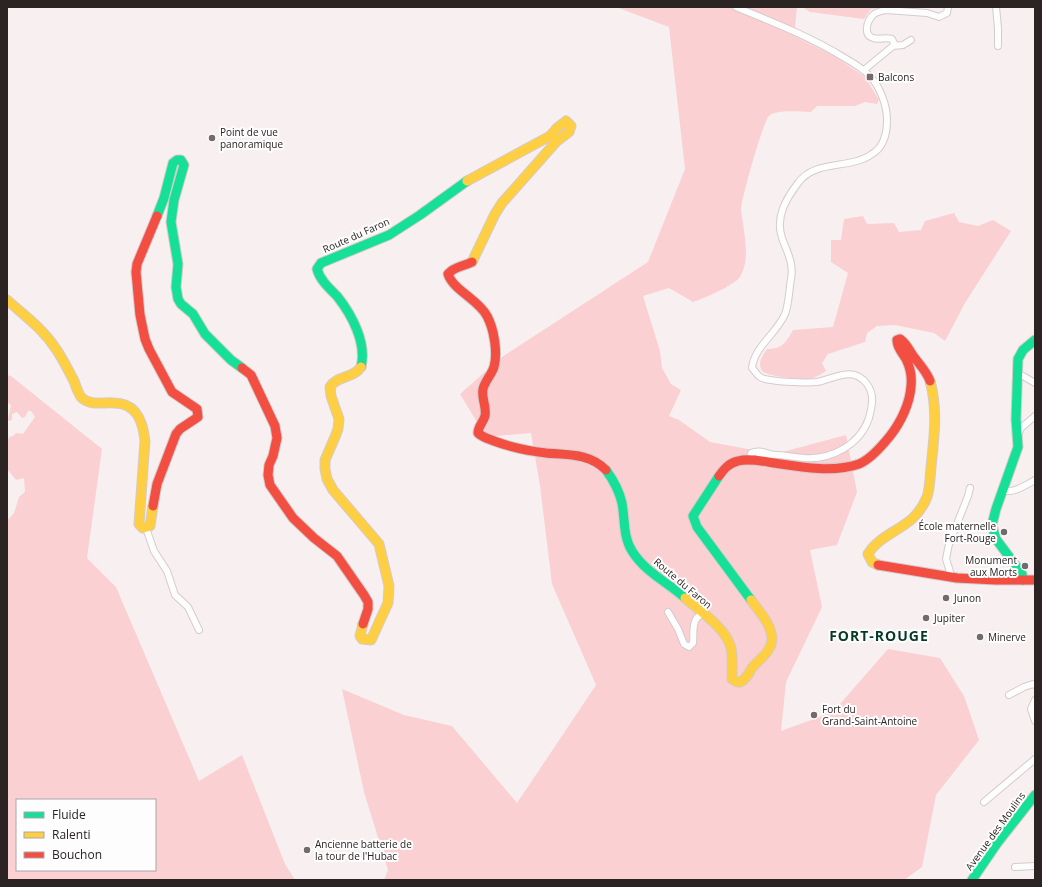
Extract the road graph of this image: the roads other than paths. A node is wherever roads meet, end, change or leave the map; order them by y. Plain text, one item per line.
1 (736, 7) edge
2 (948, 7) edge
3 (996, 7) edge
4 (911, 40) dead end
5 (893, 46) junction
6 (998, 46) dead end
7 (864, 70) junction
8 (7, 300) edge
9 (1035, 340) edge
10 (1017, 375) junction
11 (1035, 383) edge
12 (1035, 416) edge
13 (1017, 433) junction
14 (754, 460) junction
15 (1035, 480) edge
16 (970, 488) dead end
17 (1003, 490) junction
18 (146, 528) junction
19 (952, 578) junction
20 (1023, 580) junction
21 (1035, 580) edge
22 (668, 612) dead end
23 (702, 614) junction
24 (199, 630) dead end
25 (1035, 685) edge
26 (1009, 695) dead end
27 (1035, 700) edge
28 (1035, 721) edge
29 (1035, 759) edge
30 (1034, 798) edge
31 (984, 802) dead end
32 (1035, 866) edge
33 (1015, 868) dead end
34 (972, 880) edge

1 - 7 street
2 - 5 street
3 - 6 street
4 - 5 street
5 - 7 street
7 - 14 street
8 - 18 street
9 - 10 street
10 - 11 street
10 - 13 street
12 - 13 street
13 - 17 street
14 - 19 street
14 - 23 street, Route du Faron
15 - 17 street
16 - 19 street
17 - 20 street
18 - 23 street, Route du Faron
18 - 24 street
19 - 20 street
20 - 21 street
22 - 23 street
25 - 26 street
27 - 28 street
29 - 31 street
30 - 34 street, Avenue des Moulins
32 - 33 street

